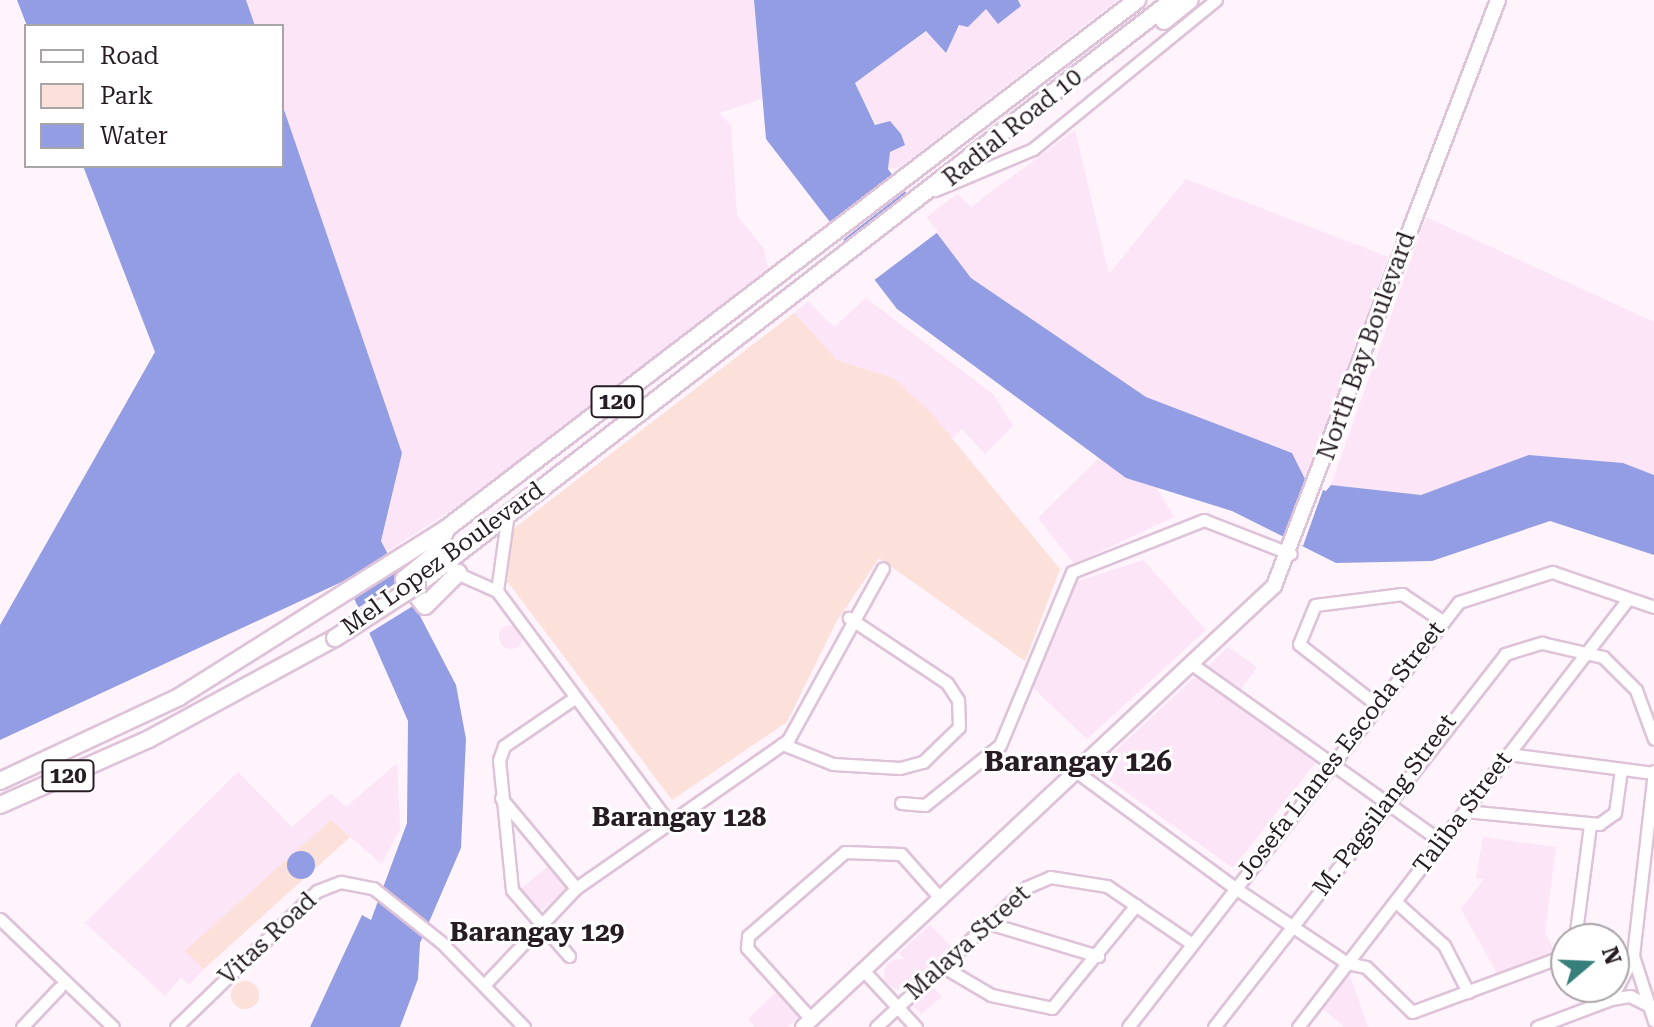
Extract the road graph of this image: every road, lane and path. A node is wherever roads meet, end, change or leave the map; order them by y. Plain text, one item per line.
1 (1128, 0) edge
2 (1137, 0) edge
3 (1173, 0) edge
4 (1190, 0) edge
5 (1216, 0) edge
6 (1498, 0) edge
7 (1040, 76) junction
8 (935, 190) junction
9 (832, 235) joint
10 (850, 254) joint
11 (508, 513) junction
12 (447, 528) junction
13 (1294, 549) junction
14 (883, 568) dead end
15 (438, 569) junction
16 (458, 573) junction
17 (497, 591) junction
18 (1628, 599) junction
19 (1654, 607) edge
20 (849, 618) junction
21 (1441, 620) junction
22 (1588, 650) junction
23 (1193, 665) junction
24 (573, 699) junction
25 (1377, 705) junction
26 (1654, 739) edge
27 (782, 744) junction
28 (1508, 754) junction
29 (1333, 764) junction
30 (1621, 769) junction
31 (1077, 772) junction
32 (1654, 772) edge
33 (0, 781) edge
34 (501, 797) junction
35 (1387, 802) junction
36 (901, 803) dead end
37 (0, 805) edge
38 (1465, 811) junction
39 (668, 821) junction
40 (1590, 825) junction
41 (1442, 842) junction
42 (576, 888) junction
43 (1235, 888) junction
44 (941, 899) junction
45 (1396, 902) junction
46 (1136, 905) junction
47 (0, 919) edge
48 (988, 923) junction
49 (1577, 923) edge
50 (540, 924) junction
51 (1292, 926) junction
52 (1191, 943) junction
53 (569, 956) dead end
54 (1098, 956) junction
55 (1633, 956) junction
56 (1550, 961) edge
57 (1630, 962) edge
58 (1347, 963) junction
59 (942, 966) junction
60 (863, 970) junction
61 (485, 984) junction
62 (59, 988) dead end
63 (1468, 992) junction
64 (1630, 996) edge
65 (1600, 1003) edge
66 (1651, 1004) edge
67 (897, 1008) junction
68 (1654, 1021) edge
69 (807, 1023) edge
70 (22, 1027) edge
71 (113, 1027) edge
72 (176, 1027) edge
73 (524, 1027) edge
74 (876, 1027) edge
75 (916, 1027) edge
76 (1128, 1027) edge
77 (1214, 1027) edge
78 (1298, 1027) edge
79 (1537, 1027) edge

1 - 7 highway
2 - 7 highway, Radial Road 10 / 120
3 - 8 highway, Radial Road 10 / 120
4 - 8 highway
5 - 8 street
6 - 13 main road, North Bay Boulevard
7 - 9 highway, Radial Road 10 / 120
8 - 10 highway, Radial Road 10 / 120
9 - 12 highway, Mel Lopez Boulevard / 120
10 - 11 highway, Mel Lopez Boulevard / 120
11 - 15 highway, Mel Lopez Boulevard / 120
11 - 17 street
12 - 16 highway
12 - 33 highway, Mel Lopez Boulevard / 120
13 - 23 main road, North Bay Boulevard
13 - 36 street
14 - 20 street
15 - 16 street
15 - 37 highway, Mel Lopez Boulevard / 120, bridge
16 - 17 street
17 - 24 street
18 - 19 street, Josefa Llanes Escoda Street
18 - 21 street, Josefa Llanes Escoda Street
18 - 22 street, Taliba Street
20 - 27 street
20 - 27 street
21 - 25 street, Josefa Llanes Escoda Street
21 - 25 street
22 - 26 street
22 - 28 street, Taliba Street
22 - 35 street, M. Pagsilang Street
23 - 29 street
23 - 31 main road, North Bay Boulevard
24 - 34 street
24 - 39 street
25 - 29 street, Josefa Llanes Escoda Street
27 - 39 street
28 - 30 street
28 - 38 street, Taliba Street
29 - 35 street
29 - 43 street, Josefa Llanes Escoda Street
30 - 32 street
30 - 40 street
31 - 43 street
31 - 44 main road, North Bay Boulevard
32 - 55 street
34 - 42 street
34 - 50 street
35 - 41 street
35 - 51 street, M. Pagsilang Street
38 - 40 street
38 - 41 street, Taliba Street
39 - 42 street
40 - 49 street
41 - 45 street, Taliba Street
42 - 50 street
43 - 51 street
43 - 52 street, Josefa Llanes Escoda Street
44 - 60 main road, North Bay Boulevard
44 - 69 street
45 - 58 street, Taliba Street
45 - 63 street
46 - 48 street, Malaya Street
46 - 52 street, Malaya Street
46 - 54 street
47 - 71 street
48 - 54 street
48 - 59 street, Malaya Street
50 - 53 street
50 - 61 street
51 - 58 street
51 - 77 street, M. Pagsilang Street
52 - 76 street, Josefa Llanes Escoda Street
54 - 59 street
55 - 57 street
55 - 66 street
56 - 63 street
58 - 63 street
58 - 78 street, Taliba Street
59 - 67 street, Malaya Street
60 - 67 street
60 - 69 main road, North Bay Boulevard
61 - 72 street, Vitas Road
61 - 73 street
62 - 70 street
64 - 66 street
65 - 79 street
66 - 68 street
67 - 74 street, Malaya Street
67 - 75 street

